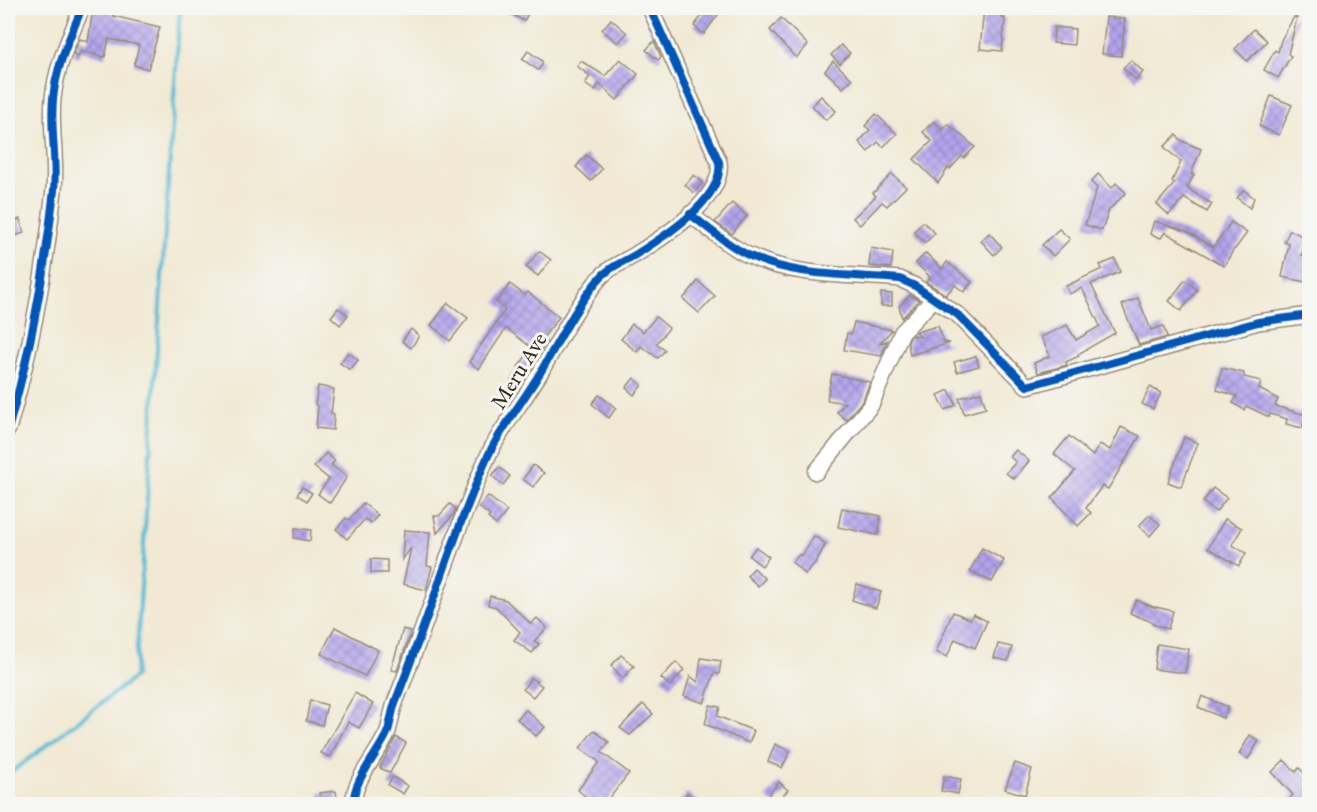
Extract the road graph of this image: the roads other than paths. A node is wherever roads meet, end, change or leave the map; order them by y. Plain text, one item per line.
1 (82, 8) edge
2 (650, 8) edge
3 (690, 214) junction
4 (935, 298) junction
5 (1310, 315) edge
6 (8, 429) edge
7 (816, 472) dead end
8 (354, 804) edge

1 - 6 street
2 - 3 street, Meru Ave
3 - 4 street
3 - 8 street, Meru Ave
4 - 5 street
4 - 7 street

